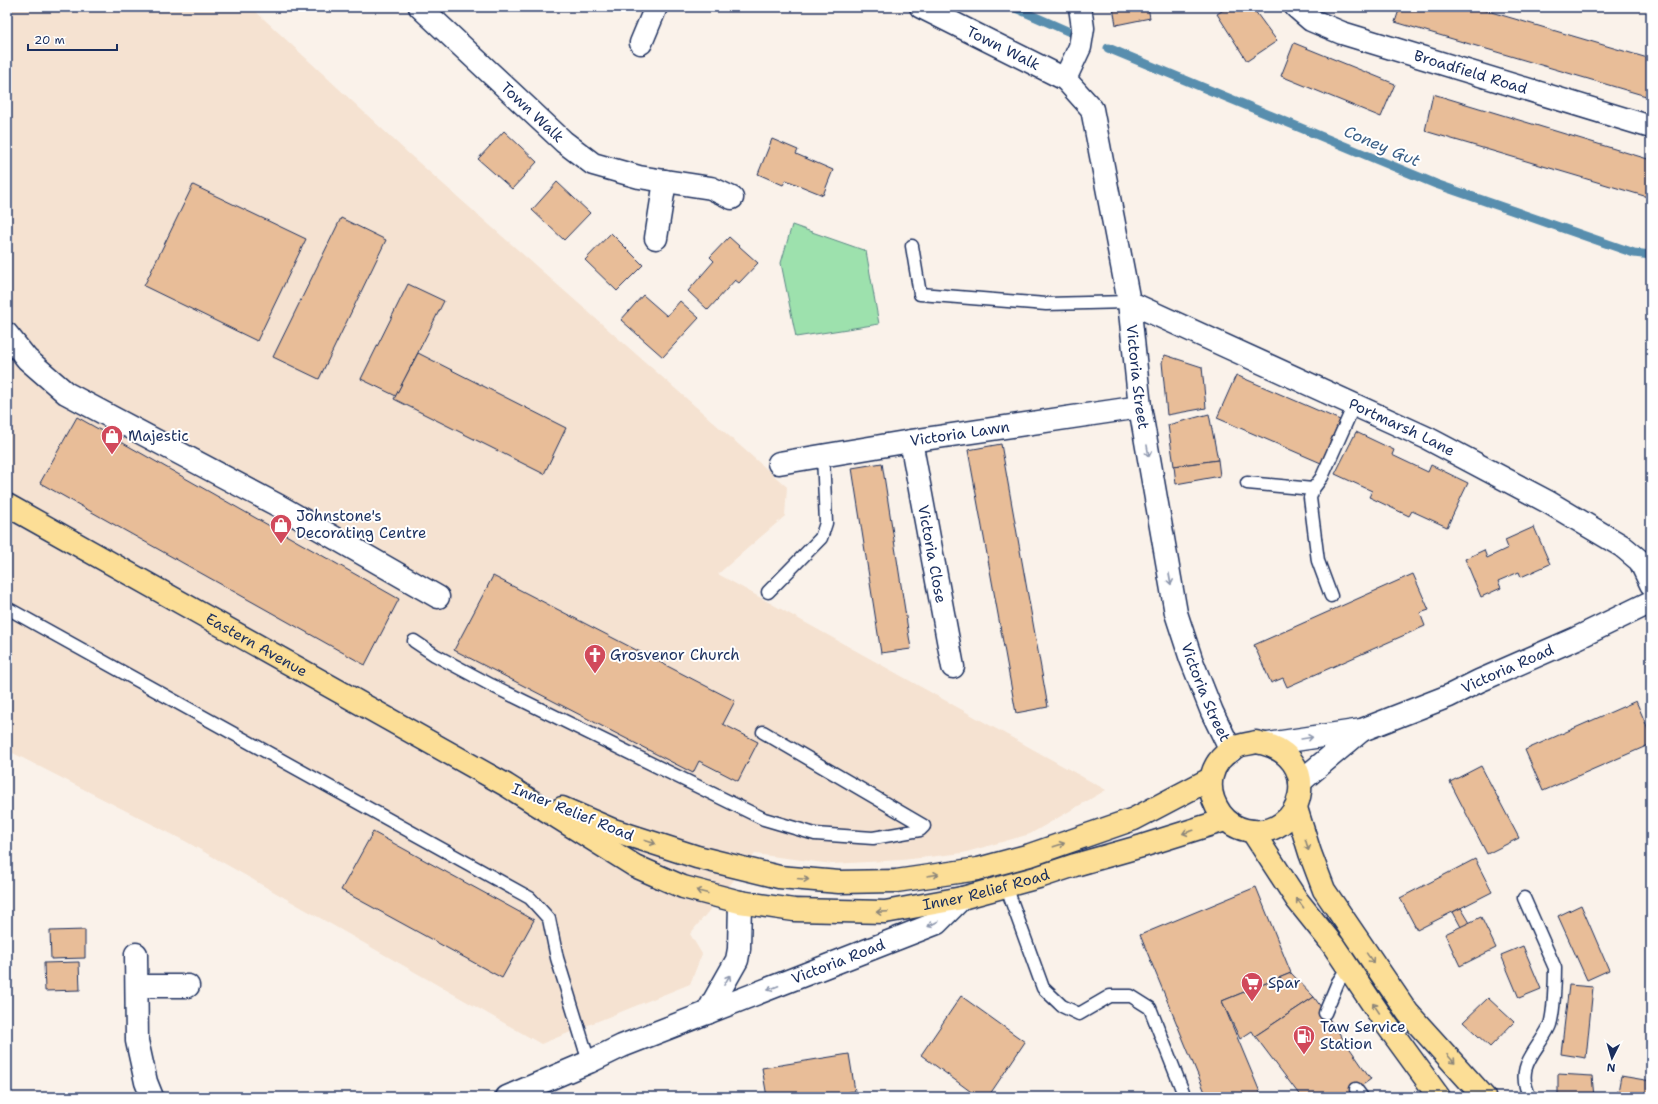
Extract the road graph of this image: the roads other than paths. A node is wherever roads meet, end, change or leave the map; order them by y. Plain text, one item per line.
1 (420, 7) edge
2 (656, 7) edge
3 (921, 7) edge
4 (1080, 7) edge
5 (1296, 7) edge
6 (641, 43) dead end
7 (1065, 80) junction
8 (1651, 127) edge
9 (665, 181) junction
10 (732, 198) dead end
11 (656, 238) dead end
12 (912, 246) dead end
13 (1128, 302) junction
14 (7, 334) edge
15 (1354, 405) junction
16 (1140, 406) junction
17 (911, 441) junction
18 (823, 456) junction
19 (779, 463) dead end
20 (1247, 483) dead end
21 (1314, 489) junction
22 (7, 506) edge
23 (1651, 584) edge
24 (768, 592) dead end
25 (1332, 596) dead end
26 (438, 597) dead end
27 (1651, 602) edge
28 (7, 608) edge
29 (414, 641) dead end
30 (953, 667) dead end
31 (1362, 730) junction
32 (763, 732) dead end
33 (1268, 744) junction
34 (1231, 751) junction
35 (1210, 779) junction
36 (1300, 782) junction
37 (506, 785) junction
38 (1296, 808) junction
39 (1225, 820) junction
40 (1252, 831) junction
41 (779, 877) junction
42 (1006, 886) junction
43 (962, 898) junction
44 (1524, 898) dead end
45 (740, 902) junction
46 (136, 954) dead end
47 (1348, 967) junction
48 (136, 986) junction
49 (188, 986) dead end
50 (707, 1013) junction
51 (1325, 1013) dead end
52 (589, 1062) junction
53 (152, 1097) edge
54 (507, 1097) edge
55 (1184, 1097) edge
56 (1439, 1097) edge
57 (1484, 1097) edge
58 (1530, 1097) edge

1 - 9 street, Town Walk
2 - 6 street
3 - 7 street, Town Walk
4 - 7 street
5 - 8 street, Broadfield Road
7 - 13 street, Victoria Street
9 - 10 street, Town Walk
9 - 11 street
12 - 13 lane
13 - 15 street, Portmarsh Lane
13 - 16 street, Victoria Street
14 - 26 street
15 - 21 lane
15 - 23 street, Portmarsh Lane
16 - 17 street, Victoria Lawn
16 -> 34 street, Victoria Street
17 - 18 street, Victoria Lawn
17 - 30 street, Victoria Close
18 - 19 street, Victoria Lawn
18 - 24 lane
20 - 21 lane
21 - 25 lane
22 - 37 main road, Eastern Avenue
27 - 31 street, Victoria Road
28 - 52 lane
29 - 32 lane
33 -> 31 street, Victoria Road
31 - 36 street, Victoria Road
33 - 34 main road
33 - 36 main road
34 - 35 main road
35 - 39 main road
41 -> 35 main road, Inner Relief Road
36 - 38 main road
37 -> 41 main road, Inner Relief Road
45 -> 37 main road, Inner Relief Road
38 - 40 main road
38 -> 57 main road
39 - 40 main road
39 -> 42 main road, Inner Relief Road
47 -> 40 main road
41 - 45 main road
42 - 43 main road, Inner Relief Road
42 - 55 lane
43 -> 45 main road, Inner Relief Road
43 -> 50 street, Victoria Road
44 - 58 lane
50 -> 45 street
46 - 48 street
47 - 51 lane
56 -> 47 main road
48 - 49 street
48 - 53 street
50 - 52 street, Victoria Road
52 - 54 street, Victoria Road

